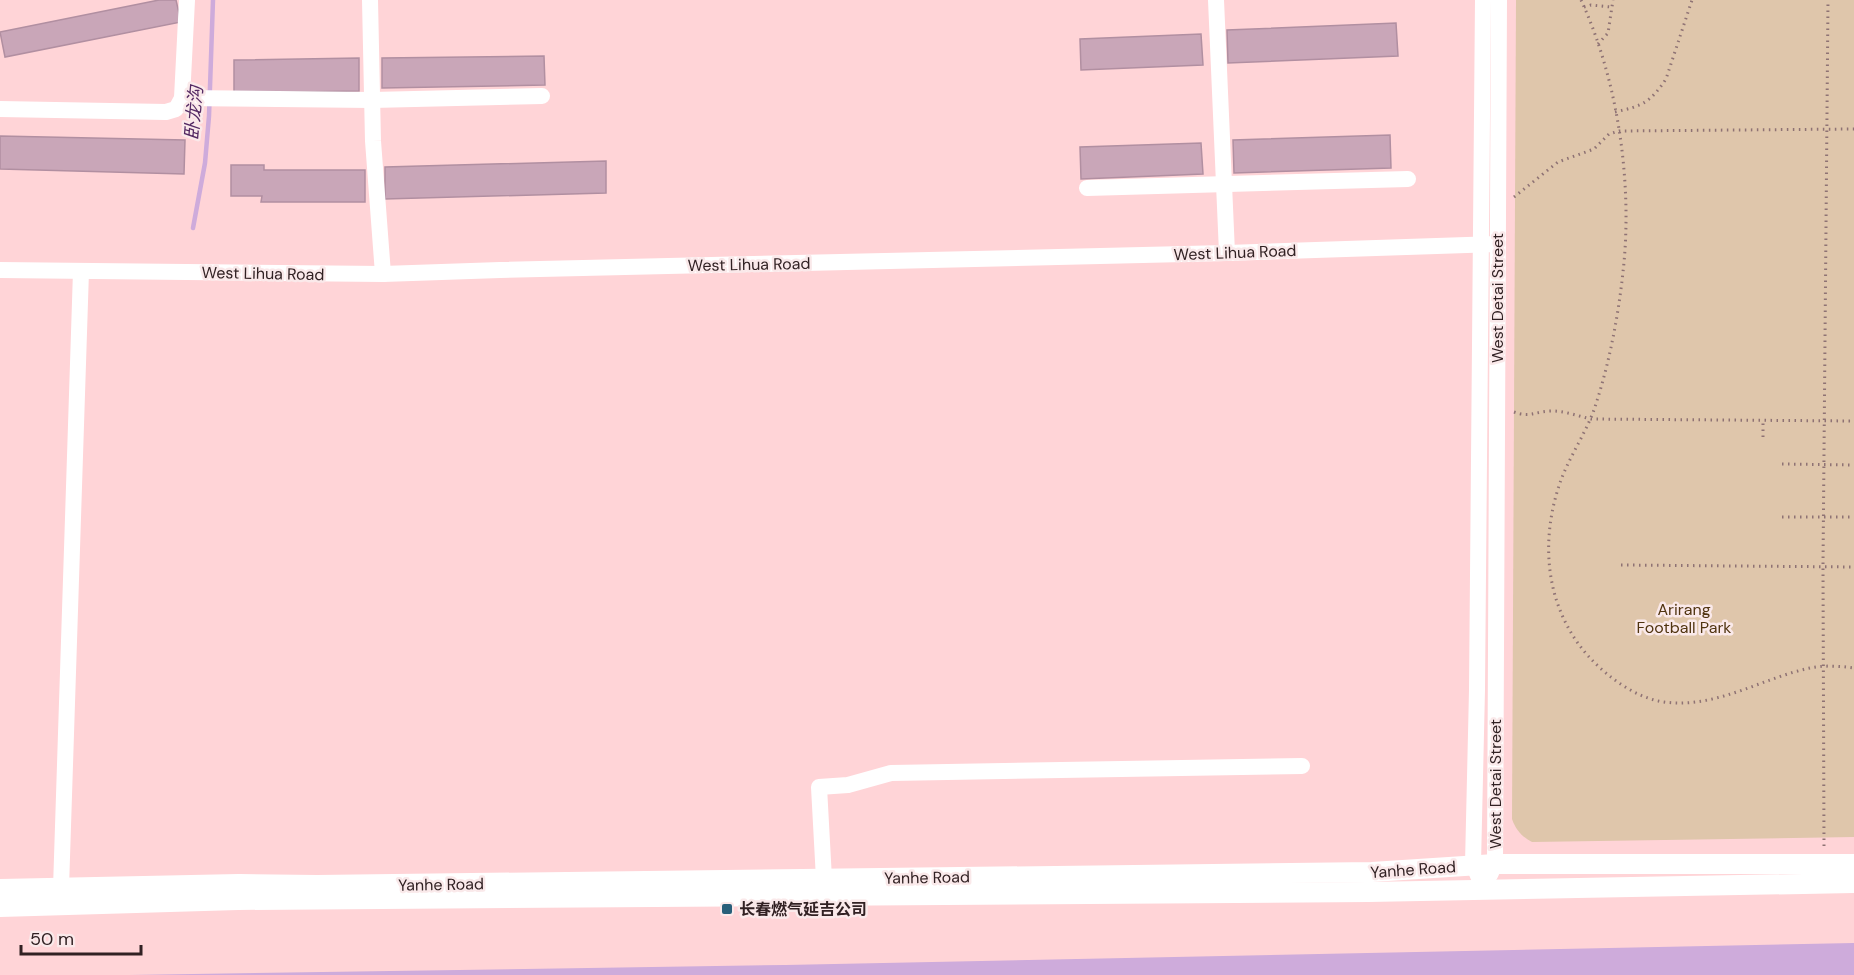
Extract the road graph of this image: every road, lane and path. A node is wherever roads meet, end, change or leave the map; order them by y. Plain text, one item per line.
1 (187, 0) edge
2 (370, 0) edge
3 (1216, 0) edge
4 (1483, 0) edge
5 (1498, 0) edge
6 (1581, 0) edge
7 (1613, 0) edge
8 (1692, 0) edge
9 (1828, 0) edge
10 (1584, 7) junction
11 (1612, 7) junction
12 (1598, 44) junction
13 (542, 96) dead end
14 (190, 99) junction
15 (372, 100) junction
16 (0, 109) edge
17 (1615, 112) junction
18 (1854, 129) edge
19 (1827, 130) junction
20 (1619, 131) junction
21 (1408, 179) dead end
22 (1224, 184) junction
23 (1087, 188) dead end
24 (1510, 200) dead end
25 (1490, 244) junction
26 (1227, 253) junction
27 (0, 270) edge
28 (81, 271) junction
29 (383, 274) junction
30 (1509, 411) dead end
31 (1591, 419) junction
32 (1763, 420) junction
33 (1825, 421) junction
34 (1854, 422) edge
35 (1763, 437) dead end
36 (1782, 464) dead end
37 (1824, 464) junction
38 (1854, 465) edge
39 (1782, 517) dead end
40 (1824, 517) junction
41 (1854, 517) edge
42 (1621, 565) dead end
43 (1823, 567) junction
44 (1854, 567) edge
45 (1823, 667) junction
46 (1854, 668) edge
47 (1302, 766) dead end
48 (1824, 846) dead end
49 (1473, 864) junction
50 (1495, 864) junction
51 (1854, 864) edge
52 (825, 879) junction
53 (1854, 883) edge
54 (61, 888) junction
55 (0, 890) edge
56 (1484, 890) junction
57 (0, 907) edge

1 - 14 street
2 - 15 street
3 - 22 street
4 - 25 street, West Detai Street
5 - 25 street, West Detai Street
6 - 10 path
7 - 11 path
8 - 17 path
9 - 19 path
10 - 11 path
10 - 12 path
11 - 12 path
12 - 17 path
13 - 15 street
14 - 15 street
14 - 16 street
15 - 29 street
17 - 20 path
18 - 19 path
19 - 20 path
19 - 33 path
20 - 24 path
20 - 31 path
21 - 22 street
22 - 23 street
22 - 26 street
25 - 26 street, West Lihua Road
25 - 49 street, West Detai Street
25 - 50 street, West Detai Street
26 - 29 street, West Lihua Road
27 - 28 street, West Lihua Road
28 - 29 street, West Lihua Road
28 - 54 street
30 - 31 path
31 - 32 path
31 - 45 path
32 - 33 path
32 - 35 path
33 - 34 path
33 - 37 path
36 - 37 path
37 - 38 path
37 - 40 path
39 - 40 path
40 - 41 path
40 - 43 path
42 - 43 path
43 - 44 path
43 - 45 path
45 - 46 path
45 - 48 path
47 - 52 street
49 - 50 main road, Yanhe Road
49 - 52 main road, Yanhe Road
49 - 56 street, West Detai Street
50 - 51 main road, Yanhe Road
50 - 56 street, West Detai Street
52 - 54 main road, Yanhe Road
53 - 56 main road, Yanhe Road
54 - 55 main road, Yanhe Road
56 - 57 main road, Yanhe Road

